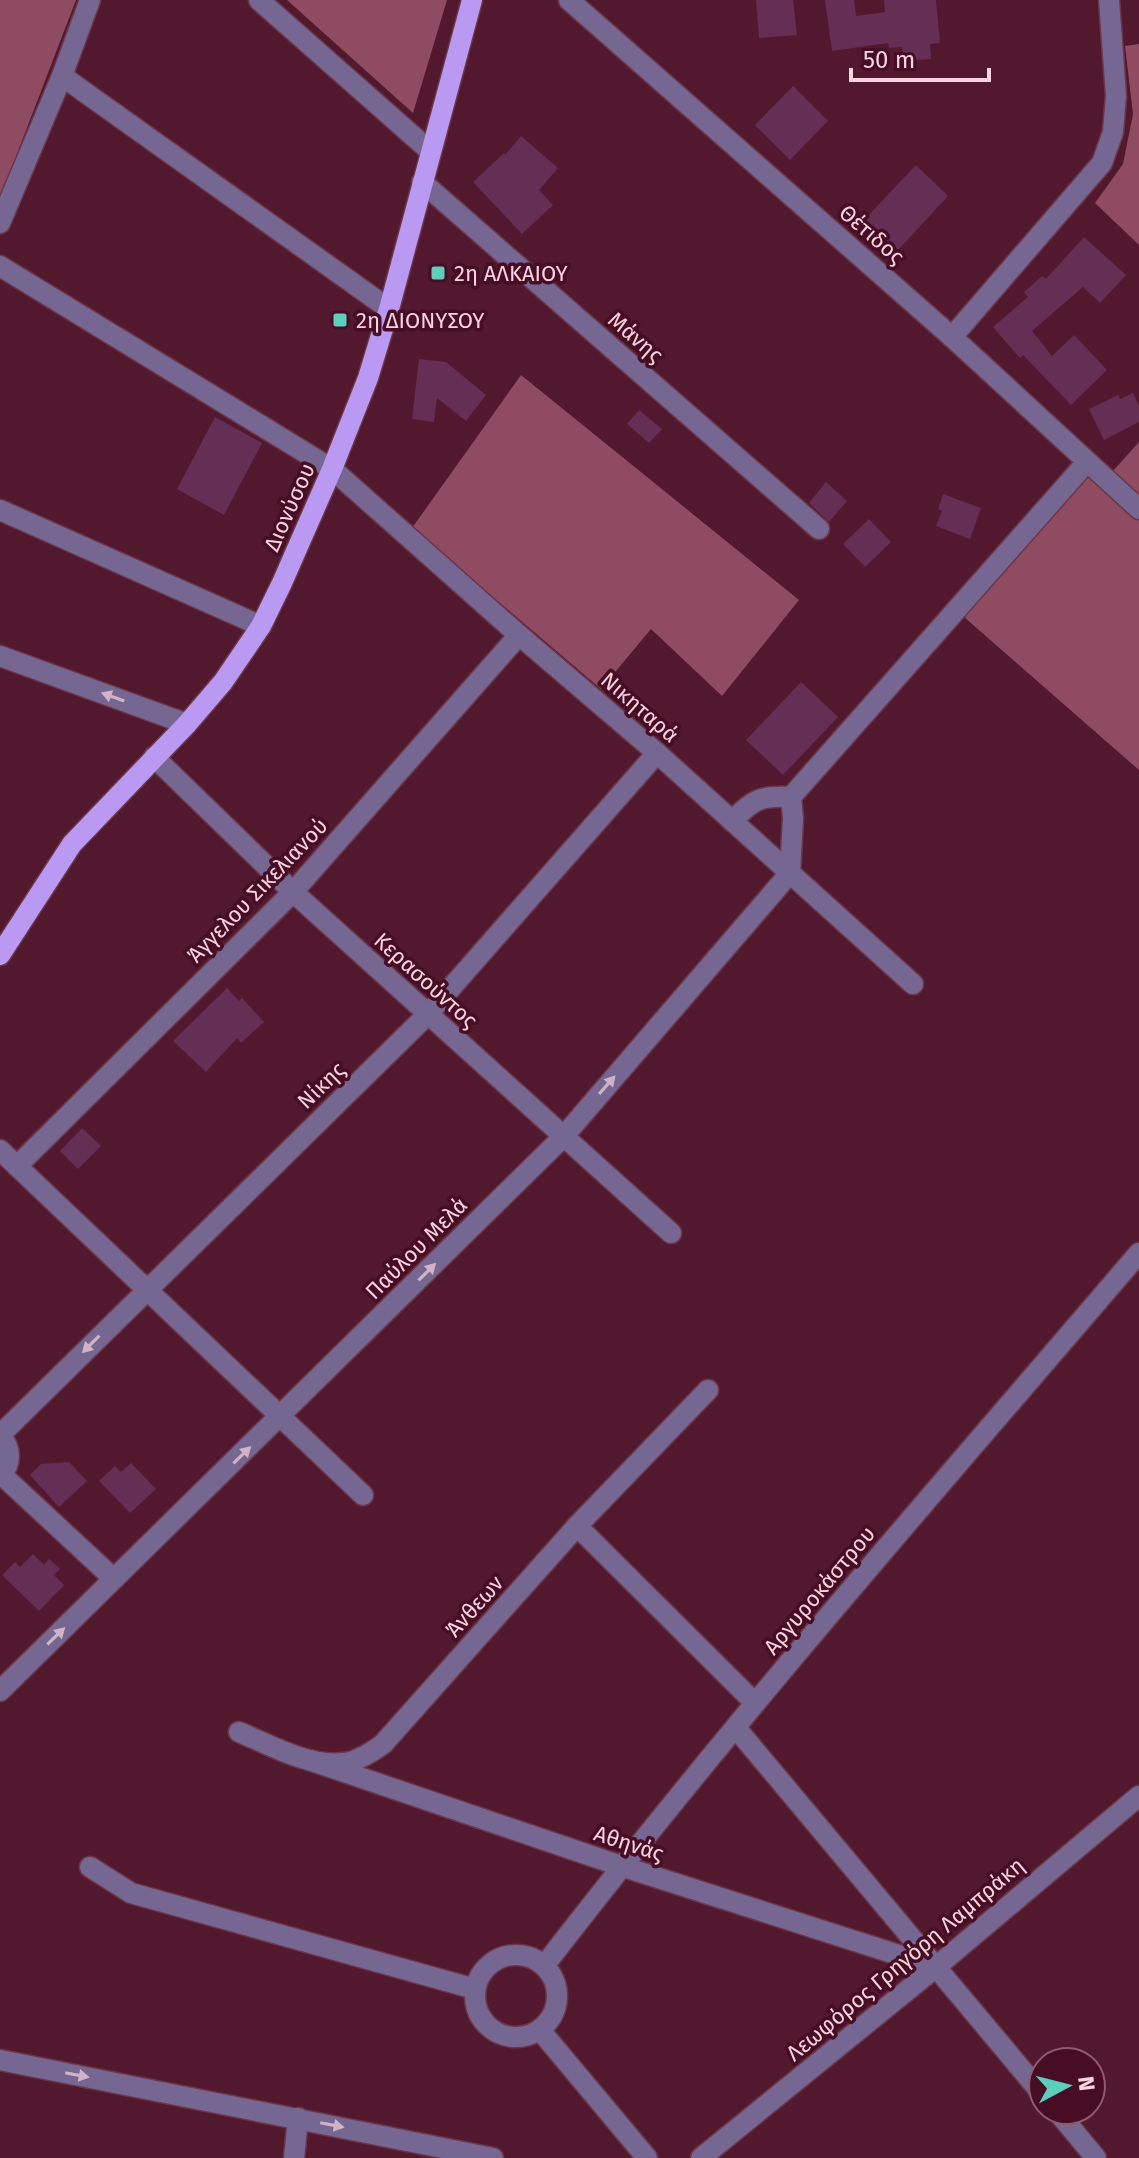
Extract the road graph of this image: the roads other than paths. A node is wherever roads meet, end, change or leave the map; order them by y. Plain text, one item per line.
1 (90, 0) edge
2 (259, 0) edge
3 (472, 0) edge
4 (1109, 0) edge
5 (575, 2) edge
6 (62, 76) junction
7 (430, 151) junction
8 (422, 182) junction
9 (0, 223) edge
10 (0, 266) edge
11 (389, 309) junction
12 (952, 337) junction
13 (1087, 462) junction
14 (332, 469) junction
15 (1139, 509) edge
16 (0, 510) edge
17 (819, 529) dead end
18 (261, 626) junction
19 (519, 635) junction
20 (0, 656) edge
21 (187, 724) junction
22 (657, 753) junction
23 (154, 757) junction
24 (791, 797) junction
25 (732, 821) junction
26 (790, 873) junction
27 (293, 892) junction
28 (2, 946) edge
29 (913, 984) dead end
30 (428, 1014) junction
31 (564, 1136) junction
32 (0, 1150) edge
33 (17, 1166) junction
34 (671, 1233) dead end
35 (1139, 1253) edge
36 (147, 1289) junction
37 (708, 1390) dead end
38 (281, 1417) junction
39 (0, 1435) edge
40 (1, 1476) edge
41 (363, 1495) dead end
42 (577, 1526) junction
43 (114, 1579) junction
44 (0, 1691) edge
45 (755, 1703) junction
46 (736, 1728) junction
47 (239, 1732) dead end
48 (309, 1760) junction
49 (1139, 1796) edge
50 (621, 1866) junction
51 (90, 1867) dead end
52 (544, 1966) junction
53 (936, 1967) junction
54 (475, 1989) junction
55 (540, 2030) junction
56 (0, 2060) edge
57 (1027, 2076) edge
58 (298, 2118) junction
59 (1069, 2126) edge
60 (294, 2158) edge
61 (493, 2158) edge
62 (647, 2158) edge
63 (701, 2158) edge
64 (1096, 2158) edge

1 - 6 street
2 - 7 street
3 - 7 main road, Διονύσου
4 - 12 street
5 - 12 street, Θέτιδος
6 - 9 street
6 - 11 street
7 - 8 main road, Διονύσου
8 - 11 main road, Διονύσου
8 - 17 street, Μάνης
10 - 14 street, Νικηταρά
11 - 14 main road, Διονύσου
12 - 13 street, Θέτιδος
13 - 15 street, Θέτιδος
13 - 24 street
14 - 18 main road, Διονύσου
14 - 19 street, Νικηταρά
16 - 18 street
18 - 21 main road, Διονύσου
19 - 22 street, Νικηταρά
19 - 27 street, Άγγελου Σικελιανού
21 -> 20 street
21 - 23 main road, Διονύσου
22 - 25 street, Νικηταρά
22 - 30 street, Νίκης
23 - 27 street, Κερασούντος
23 - 28 main road, Διονύσου
24 - 25 street
24 - 26 street
25 - 26 street, Νικηταρά
26 - 29 street, Νικηταρά
31 -> 26 street, Παύλου Μελά
27 - 30 street, Κερασούντος
27 - 33 street, Άγγελου Σικελιανού
30 - 31 street, Κερασούντος
30 - 36 street, Νίκης
31 - 34 street, Κερασούντος
38 -> 31 street, Παύλου Μελά
32 - 33 street
33 - 36 street
35 - 45 street, Αργυροκάστρου
36 - 38 street
36 -> 39 street, Νίκης
37 - 42 street, Άνθεων
38 - 41 street
43 -> 38 street, Παύλου Μελά
39 - 40 street
40 - 43 street
42 - 45 street
42 - 48 street, Άνθεων
44 -> 43 street, Παύλου Μελά
45 - 46 street, Αργυροκάστρου
46 - 50 street, Αργυροκάστρου
46 - 53 street
47 - 48 street, Άνθεων
48 - 50 street, Αθηνάς
49 - 53 street, Λεωφόρος Γρηγόρη Λαμπράκη
50 - 52 street, Αργυροκάστρου
50 - 53 street, Αθηνάς
51 - 54 street
52 - 54 street
52 - 55 street
53 - 57 street
53 - 63 street, Λεωφόρος Γρηγόρη Λαμπράκη
54 - 55 street
55 - 62 street
56 -> 58 street
58 - 60 street
58 -> 61 street
59 - 64 street

